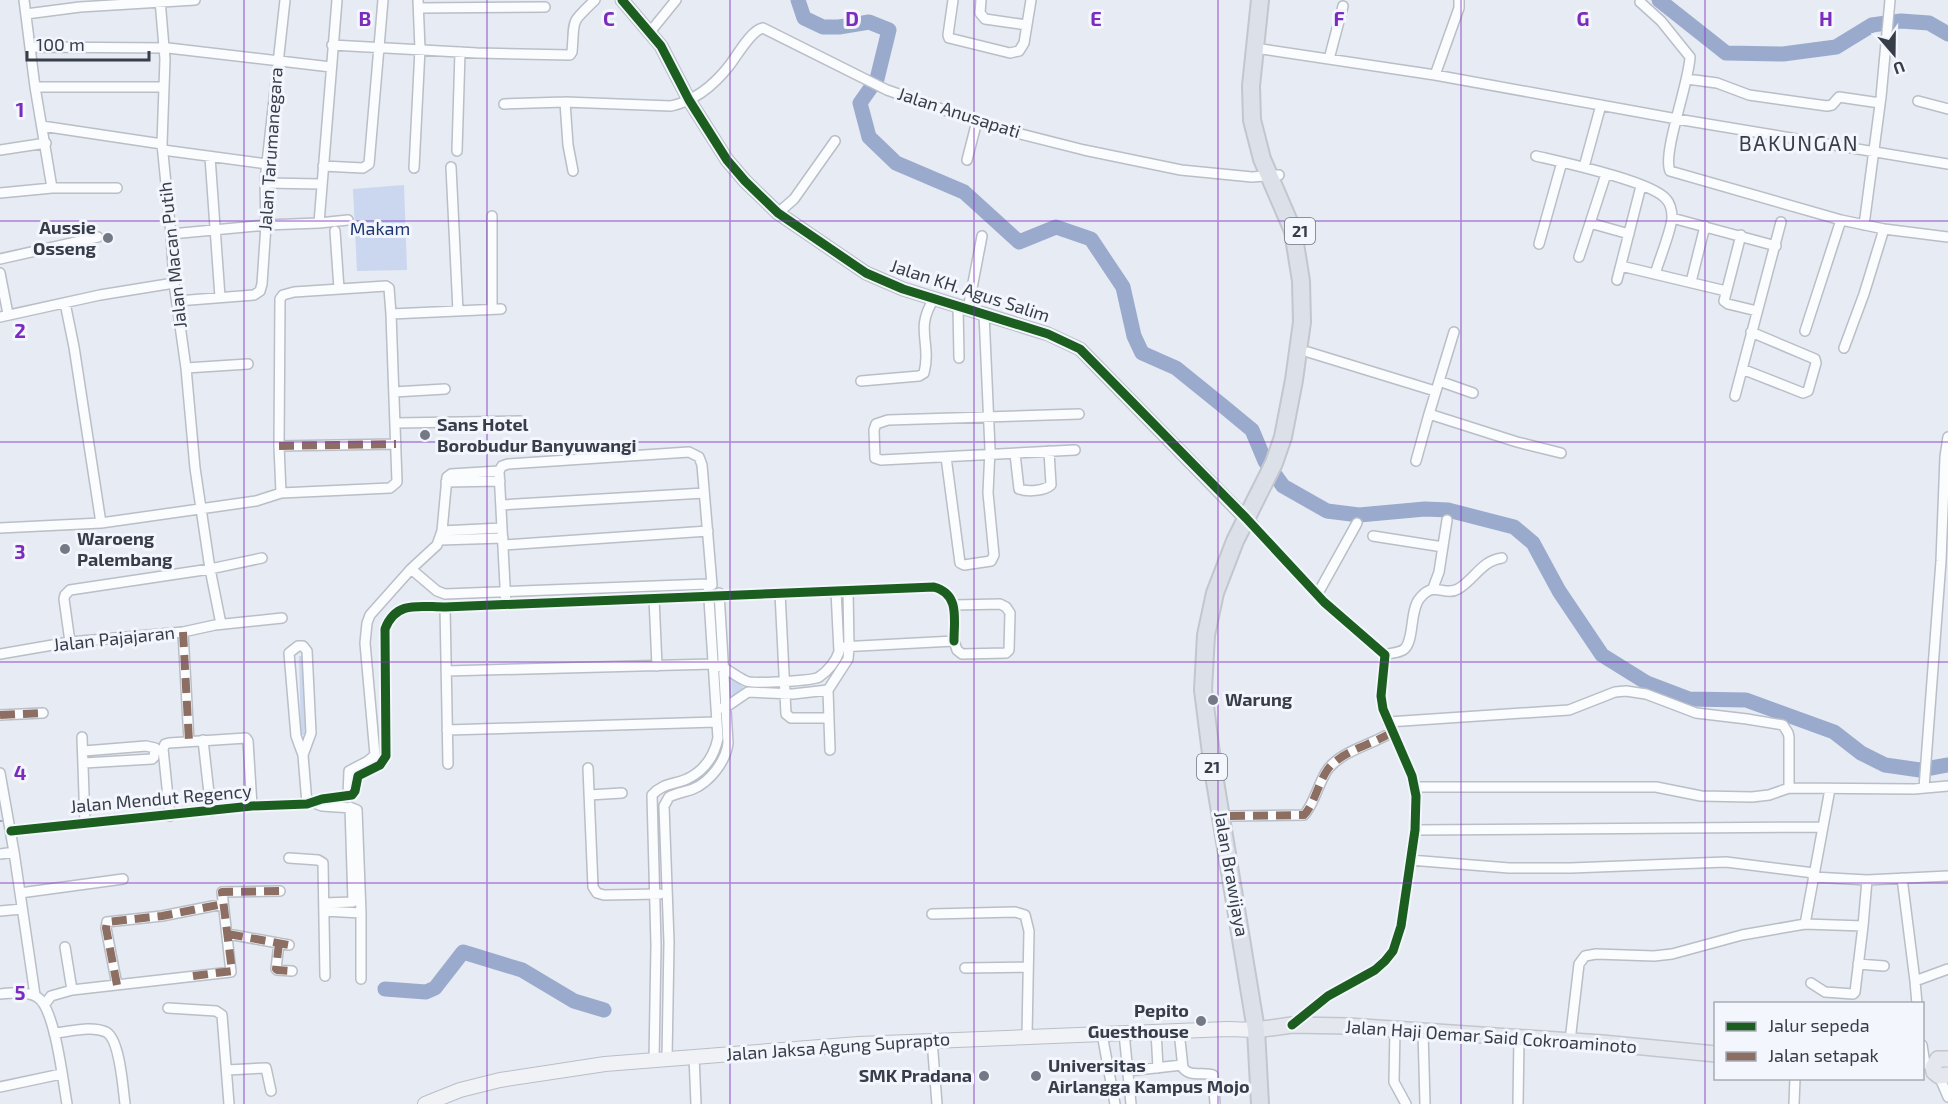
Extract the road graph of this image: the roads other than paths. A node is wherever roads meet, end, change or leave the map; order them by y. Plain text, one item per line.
1 (24, 0) edge
2 (195, 0) edge
3 (285, 0) edge
4 (337, 0) edge
5 (383, 0) edge
6 (595, 0) edge
7 (621, 0) edge
8 (676, 0) edge
9 (952, 0) edge
10 (981, 0) edge
11 (1031, 0) edge
12 (1260, 0) edge
13 (1271, 0) edge
14 (1460, 0) edge
15 (160, 1) edge
16 (1640, 2) dead end
17 (1890, 2) edge
18 (419, 4) edge
19 (1343, 6) dead end
20 (545, 7) dead end
21 (26, 14) junction
22 (1027, 25) junction
23 (650, 32) junction
24 (332, 45) junction
25 (30, 47) junction
26 (380, 47) junction
27 (164, 48) junction
28 (420, 49) junction
29 (1260, 49) junction
30 (460, 52) junction
31 (1329, 59) junction
32 (277, 61) junction
33 (331, 67) junction
34 (1435, 75) junction
35 (1687, 79) junction
36 (35, 87) junction
37 (164, 87) junction
38 (689, 100) junction
39 (1918, 101) dead end
40 (565, 102) junction
41 (1880, 103) junction
42 (504, 104) dead end
43 (1601, 105) junction
44 (1948, 109) edge
45 (1677, 118) junction
46 (977, 121) junction
47 (42, 126) junction
48 (836, 141) dead end
49 (46, 143) junction
50 (163, 147) junction
51 (0, 150) edge
52 (457, 152) dead end
53 (1874, 152) junction
54 (1536, 156) dead end
55 (210, 157) junction
56 (966, 160) dead end
57 (1562, 162) junction
58 (267, 164) junction
59 (1948, 164) edge
60 (323, 166) junction
61 (451, 167) dead end
62 (1584, 167) junction
63 (414, 168) dead end
64 (573, 171) dead end
65 (1606, 174) junction
66 (1275, 176) junction
67 (265, 183) junction
68 (321, 184) junction
69 (1641, 186) junction
70 (52, 188) junction
71 (117, 188) dead end
72 (0, 192) edge
73 (778, 213) junction
74 (492, 216) dead end
75 (1672, 218) junction
76 (348, 220) dead end
77 (1841, 220) junction
78 (1782, 222) dead end
79 (319, 223) junction
80 (1590, 223) junction
81 (266, 225) junction
82 (1864, 225) junction
83 (1705, 226) junction
84 (1884, 229) junction
85 (214, 230) junction
86 (336, 231) dead end
87 (171, 234) junction
88 (1629, 234) junction
89 (1740, 235) junction
90 (982, 236) dead end
91 (98, 237) dead end
92 (1948, 237) edge
93 (1539, 244) dead end
94 (1776, 246) junction
95 (1579, 257) dead end
96 (0, 259) edge
97 (1621, 266) junction
98 (0, 273) edge
99 (1654, 274) junction
100 (1617, 279) dead end
101 (1691, 282) junction
102 (174, 283) junction
103 (339, 289) junction
104 (1726, 291) junction
105 (220, 297) junction
106 (934, 299) junction
107 (177, 301) junction
108 (64, 303) junction
109 (963, 308) junction
110 (458, 311) junction
111 (1757, 311) junction
112 (392, 314) junction
113 (984, 314) junction
114 (4, 315) edge
115 (1805, 331) dead end
116 (1454, 332) dead end
117 (1751, 332) junction
118 (1844, 348) dead end
119 (1308, 352) junction
120 (958, 358) dead end
121 (248, 364) dead end
122 (186, 368) junction
123 (1742, 369) junction
124 (861, 381) dead end
125 (1439, 381) junction
126 (445, 389) dead end
127 (1435, 391) junction
128 (394, 392) junction
129 (1473, 393) dead end
130 (1735, 396) dead end
131 (1079, 414) dead end
132 (1429, 414) junction
133 (989, 418) junction
134 (520, 421) dead end
135 (395, 423) junction
136 (1948, 436) edge
137 (396, 444) junction
138 (279, 446) junction
139 (1075, 450) dead end
140 (1049, 452) junction
141 (1561, 453) dead end
142 (1015, 454) junction
143 (989, 456) junction
144 (946, 458) junction
145 (1416, 461) dead end
146 (1277, 464) junction
147 (500, 476) junction
148 (281, 493) junction
149 (704, 493) junction
150 (501, 505) junction
151 (201, 509) junction
152 (1447, 520) dead end
153 (1250, 521) junction
154 (101, 523) junction
155 (1357, 523) dead end
156 (0, 528) edge
157 (708, 531) junction
158 (441, 535) junction
159 (1373, 536) dead end
160 (503, 537) junction
161 (1443, 547) junction
162 (262, 558) dead end
163 (1502, 558) dead end
164 (210, 569) junction
165 (411, 569) junction
166 (710, 585) junction
167 (1433, 588) junction
168 (848, 590) junction
169 (836, 591) junction
170 (506, 593) junction
171 (780, 593) junction
172 (715, 596) junction
173 (1317, 596) junction
174 (654, 598) junction
175 (506, 605) junction
176 (955, 605) junction
177 (445, 608) junction
178 (282, 618) dead end
179 (225, 624) junction
180 (183, 632) junction
181 (954, 640) junction
182 (70, 642) junction
183 (845, 646) junction
184 (0, 654) edge
185 (1384, 655) junction
186 (367, 656) junction
187 (384, 656) junction
188 (718, 665) junction
189 (657, 666) junction
190 (446, 671) junction
191 (784, 681) junction
192 (748, 687) junction
193 (828, 690) junction
194 (784, 694) junction
195 (721, 708) junction
196 (43, 713) dead end
197 (0, 715) edge
198 (829, 718) junction
199 (716, 722) junction
200 (1390, 727) junction
201 (447, 730) junction
202 (82, 737) dead end
203 (189, 741) junction
204 (203, 741) junction
205 (830, 750) dead end
206 (84, 751) junction
207 (303, 755) junction
208 (84, 763) junction
209 (448, 764) dead end
210 (588, 768) dead end
211 (0, 773) edge
212 (1923, 784) junction
213 (1948, 786) edge
214 (1414, 787) junction
215 (1790, 788) junction
216 (1830, 789) junction
217 (622, 793) dead end
218 (589, 795) junction
219 (348, 796) junction
220 (311, 804) junction
221 (252, 806) junction
222 (211, 811) junction
223 (170, 816) junction
224 (1230, 816) junction
225 (85, 823) junction
226 (1822, 827) junction
227 (1415, 830) junction
228 (11, 831) junction
229 (14, 852) junction
230 (0, 854) edge
231 (289, 858) dead end
232 (1410, 860) junction
233 (1813, 875) junction
234 (1948, 876) edge
235 (1236, 877) junction
236 (1902, 878) junction
237 (123, 879) dead end
238 (1867, 880) junction
239 (280, 891) dead end
240 (20, 893) junction
241 (655, 894) junction
242 (667, 894) junction
243 (223, 904) junction
244 (324, 907) junction
245 (22, 909) junction
246 (356, 909) junction
247 (0, 911) edge
248 (932, 914) dead end
249 (1805, 924) junction
250 (1863, 926) junction
251 (228, 934) junction
252 (279, 943) junction
253 (289, 945) dead end
254 (65, 947) dead end
255 (1858, 964) junction
256 (1884, 966) dead end
257 (1028, 967) junction
258 (964, 968) dead end
259 (1948, 969) edge
260 (292, 971) dead end
261 (325, 976) dead end
262 (361, 979) dead end
263 (1915, 981) junction
264 (1811, 983) dead end
265 (117, 985) junction
266 (72, 990) junction
267 (0, 994) edge
268 (35, 995) junction
269 (655, 1002) junction
270 (668, 1002) junction
271 (1917, 1002) edge
272 (45, 1004) junction
273 (168, 1008) dead end
274 (1292, 1025) junction
275 (1395, 1029) junction
276 (1261, 1030) junction
277 (1179, 1031) junction
278 (1423, 1031) junction
279 (1156, 1032) junction
280 (54, 1033) junction
281 (1124, 1033) junction
282 (1102, 1034) junction
283 (1027, 1036) junction
284 (1519, 1037) junction
285 (932, 1040) junction
286 (1570, 1041) junction
287 (1924, 1047) edge
288 (1714, 1054) edge
289 (694, 1056) junction
290 (660, 1060) junction
291 (1182, 1065) junction
292 (1937, 1067) edge
293 (1158, 1068) junction
294 (227, 1070) junction
295 (1128, 1071) junction
296 (61, 1074) junction
297 (1795, 1080) edge
298 (0, 1087) edge
299 (271, 1091) dead end
300 (1948, 1097) edge
301 (67, 1104) edge
302 (125, 1104) edge
303 (230, 1104) edge
304 (425, 1104) edge
305 (696, 1104) edge
306 (937, 1104) edge
307 (1115, 1104) edge
308 (1131, 1104) edge
309 (1215, 1104) edge
310 (1260, 1104) edge
311 (1271, 1104) edge
312 (1406, 1104) edge
313 (1425, 1104) edge
314 (1518, 1104) edge
315 (1794, 1104) edge

1 - 21 street
2 - 15 street
3 - 32 street, Jalan Tarumanegara
4 - 24 street
5 - 26 street
6 - 30 street
7 - 23 street, Jalan KH. Agus Salim
8 - 23 street
9 - 22 street
10 - 22 street
11 - 22 street
12 - 29 highway, Jalan Brawijaya / 21
13 - 29 highway, Jalan Brawijaya / 21
14 - 34 street
15 - 21 street
15 - 27 street, Jalan Macan Putih
16 - 35 street
17 - 41 street
18 - 20 street
18 - 28 street
19 - 31 street
21 - 25 street
23 - 38 street, Jalan KH. Agus Salim
24 - 26 street
24 - 33 street
25 - 27 street
25 - 36 street
26 - 28 street
26 - 60 street
27 - 32 street
27 - 37 street, Jalan Macan Putih
28 - 30 street
28 - 63 street
29 - 31 street
29 - 66 highway, Jalan Brawijaya / 21
30 - 52 street
31 - 34 street
32 - 33 street
32 - 58 street, Jalan Tarumanegara
33 - 60 street
34 - 43 street
35 - 41 street
35 - 45 street
36 - 37 street
36 - 47 street
37 - 50 street, Jalan Macan Putih
38 - 40 street
38 - 46 street, Jalan Anusapati
38 - 73 street, Jalan KH. Agus Salim
39 - 44 street
40 - 42 street
40 - 64 street
41 - 53 street
43 - 45 street
43 - 62 street
45 - 53 street
45 - 77 street
46 - 56 street
46 - 66 street, Jalan Anusapati
47 - 49 street
47 - 50 street
48 - 73 street
49 - 51 street
49 - 70 street
50 - 55 street
50 - 87 street, Jalan Macan Putih
53 - 59 street
53 - 82 street
54 - 57 street
55 - 58 street
55 - 85 street
57 - 62 street
57 - 93 street
58 - 67 street, Jalan Tarumanegara
60 - 68 street
61 - 110 street
62 - 65 street
65 - 69 street
65 - 80 street
66 - 119 highway, Jalan Brawijaya / 21
66 - 146 highway, Jalan Brawijaya / 21
67 - 68 street
67 - 81 street, Jalan Tarumanegara
68 - 79 street
69 - 75 street
69 - 88 street
70 - 71 street
70 - 72 street
73 - 106 street, Jalan KH. Agus Salim
74 - 110 street
75 - 83 street
75 - 99 street
76 - 79 street
77 - 82 street
77 - 115 street
78 - 94 street
79 - 81 street
80 - 88 street
80 - 95 street
81 - 85 street
81 - 105 street, Jalan Tarumanegara
82 - 84 street
83 - 89 street
83 - 101 street
84 - 92 street
84 - 118 street
85 - 87 street
85 - 105 street
86 - 103 street
87 - 102 street, Jalan Macan Putih
88 - 97 street
89 - 94 street
89 - 104 street
90 - 109 street
91 - 96 street
94 - 111 street
97 - 99 street
97 - 100 street
98 - 114 street
99 - 101 street
101 - 104 street
102 - 107 street, Jalan Macan Putih
102 - 108 street
103 - 112 street
103 - 138 street
104 - 111 street
105 - 107 street
106 - 109 street, Jalan KH. Agus Salim
106 - 124 street
107 - 122 street, Jalan Macan Putih
108 - 114 street
108 - 154 street
109 - 113 street, Jalan KH. Agus Salim
109 - 120 street
110 - 112 street
111 - 117 street
112 - 128 street
113 - 133 street
113 - 153 street, Jalan KH. Agus Salim
116 - 125 street
117 - 123 street
117 - 123 street
119 - 127 street
119 - 146 highway, Jalan Brawijaya / 21
121 - 122 street
122 - 151 street, Jalan Macan Putih
123 - 130 street
125 - 127 street
125 - 129 street
126 - 128 street
127 - 132 street
128 - 135 street
131 - 133 street
132 - 141 street
132 - 145 street
133 - 143 street
133 - 144 street
134 - 135 street
135 - 137 street
136 - 212 street
137 - 138 street
137 - 148 street
138 - 148 street
139 - 140 street
140 - 142 street
140 - 142 street
142 - 143 street
143 - 144 street
143 - 144 street
146 - 153 highway, Jalan Brawijaya / 21
147 - 149 street
147 - 150 street
147 - 158 street
148 - 151 street
149 - 150 street
149 - 157 street
150 - 160 street
151 - 154 street
151 - 164 street, Jalan Macan Putih
152 - 161 street
153 - 173 street
153 - 224 highway, Jalan Brawijaya / 21
153 - 235 highway, Jalan Brawijaya / 21
154 - 156 street
155 - 173 street
157 - 160 street
157 - 166 street
158 - 160 street
158 - 165 street
159 - 161 street
160 - 170 street
161 - 167 street
162 - 164 street
163 - 167 street
164 - 179 street, Jalan Macan Putih
164 - 182 street
165 - 170 street
165 - 186 street
166 - 170 street
166 - 172 street
167 - 185 street
168 - 169 street
168 - 176 street
168 - 183 street
169 - 171 street
169 - 183 street
170 - 175 street
171 - 172 street
171 - 191 street
172 - 174 street
172 - 188 street
173 - 185 street
174 - 175 street
174 - 189 street
175 - 177 street
176 - 181 street
176 - 181 street
177 - 187 street
177 - 190 street
178 - 179 street, Jalan Pajajaran
179 - 180 street, Jalan Pajajaran
180 - 182 street, Jalan Pajajaran
180 - 203 street
181 - 183 street
182 - 184 street, Jalan Pajajaran
183 - 191 street
183 - 193 street
185 - 200 street
186 - 187 street
186 - 219 street
187 - 219 street
188 - 189 street
188 - 192 street
188 - 195 street
189 - 190 street
190 - 201 street
191 - 192 street
191 - 194 street
192 - 194 street
192 - 195 street
193 - 194 street
193 - 198 street
194 - 198 street
195 - 199 street
195 - 242 street
196 - 197 street
198 - 205 street
199 - 201 street
199 - 241 street
200 - 214 street
200 - 215 street
200 - 224 street
201 - 209 street
202 - 206 street
203 - 204 street
203 - 223 street
204 - 221 street
204 - 222 street
206 - 208 street
206 - 208 street
207 - 207 street
207 - 220 street
208 - 225 street
210 - 218 street
211 - 228 street
212 - 213 street
212 - 216 street
214 - 215 street
214 - 227 street
215 - 216 street
216 - 226 street
217 - 218 street
218 - 241 street
219 - 220 street
220 - 221 street, Jalan Mendut Regency
220 - 246 street
221 - 222 street, Jalan Mendut Regency
222 - 223 street, Jalan Mendut Regency
223 - 225 street, Jalan Mendut Regency
224 - 235 highway, Jalan Brawijaya / 21
225 - 228 street, Jalan Mendut Regency
226 - 227 street
226 - 233 street
227 - 232 street
228 - 229 street
229 - 230 street
229 - 240 street
231 - 244 street
232 - 233 street
232 - 274 street
233 - 238 street
233 - 249 street
234 - 236 street
235 - 276 highway, Jalan Brawijaya / 21
236 - 238 street
236 - 263 street
237 - 240 street
238 - 250 street
239 - 243 street
240 - 245 street
241 - 242 street
241 - 269 street
242 - 270 street
243 - 251 street
243 - 265 street
244 - 246 street
244 - 261 street
245 - 247 street
245 - 268 street
246 - 262 street
248 - 257 street
249 - 250 street
249 - 286 street
250 - 255 street
251 - 252 street
251 - 265 street
252 - 253 street
252 - 260 street
254 - 266 street
255 - 256 street
255 - 264 street
257 - 258 street
257 - 283 street
259 - 263 street
263 - 271 street
265 - 266 street
266 - 272 street
267 - 268 street
268 - 272 street
269 - 270 street
269 - 290 street
270 - 290 street
272 - 280 street
273 - 294 street
274 - 275 main road, Jalan Haji Oemar Said Cokroaminoto
274 - 276 main road, Jalan Haji Oemar Said Cokroaminoto
275 - 278 main road, Jalan Haji Oemar Said Cokroaminoto
275 - 312 street
276 - 277 main road, Jalan Jaksa Agung Suprapto
276 - 310 highway, Jalan Brawijaya / 21
276 - 311 highway, 21
277 - 279 main road, Jalan Jaksa Agung Suprapto
277 - 291 street
278 - 284 main road, Jalan Haji Oemar Said Cokroaminoto
278 - 313 street
279 - 281 main road, Jalan Jaksa Agung Suprapto
279 - 293 street
280 - 296 street
280 - 302 street
281 - 282 main road, Jalan Jaksa Agung Suprapto
281 - 295 street
282 - 283 main road, Jalan Jaksa Agung Suprapto
282 - 307 street
283 - 285 main road, Jalan Jaksa Agung Suprapto
284 - 286 main road, Jalan Haji Oemar Said Cokroaminoto
284 - 314 street
285 - 289 main road, Jalan Jaksa Agung Suprapto
285 - 306 street
286 - 288 main road, Jalan Haji Oemar Said Cokroaminoto
287 - 292 street
289 - 290 main road, Jalan Jaksa Agung Suprapto
289 - 305 street
290 - 304 main road, Jalan Jaksa Agung Suprapto
291 - 293 street
291 - 309 street
292 - 300 street
293 - 295 street
294 - 299 street
294 - 303 street
295 - 308 street
296 - 298 street
296 - 301 street
297 - 315 street

